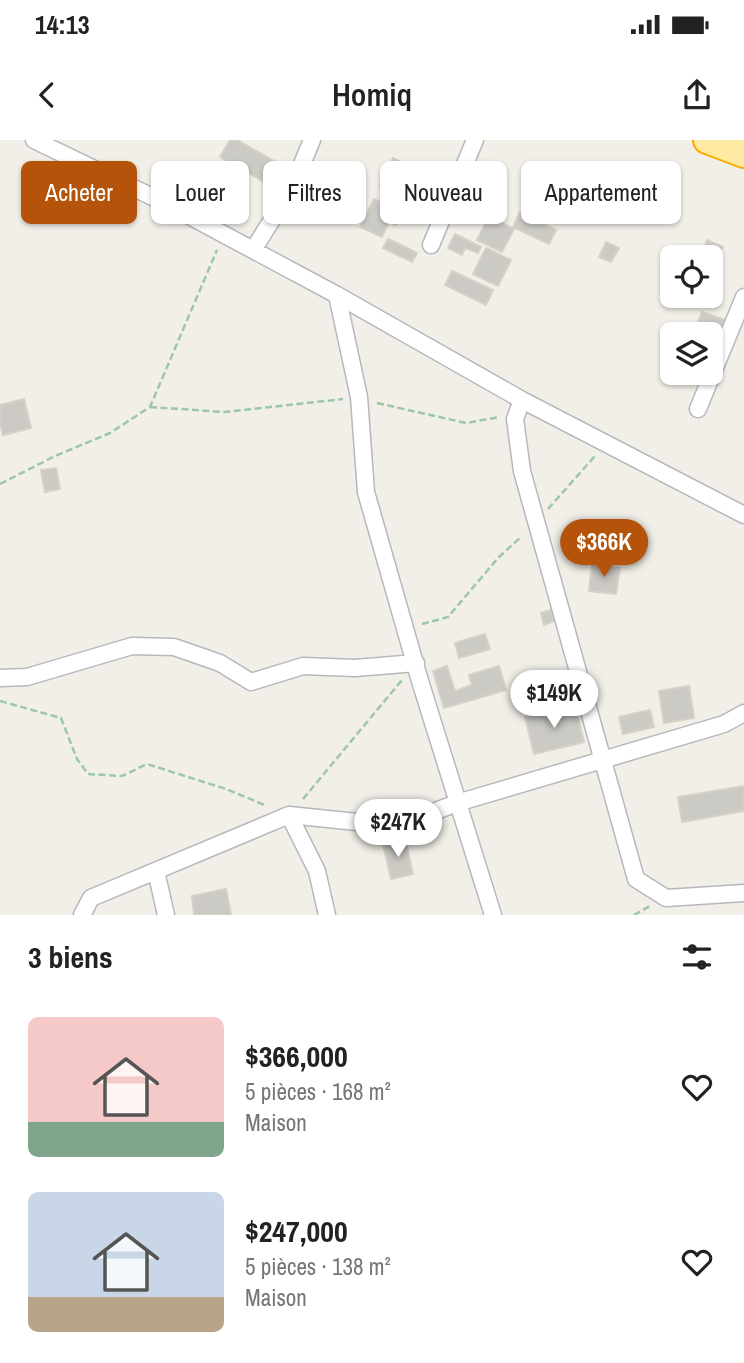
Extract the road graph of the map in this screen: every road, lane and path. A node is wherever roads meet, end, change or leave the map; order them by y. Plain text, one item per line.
1 (34, 140) edge
2 (312, 140) edge
3 (475, 140) edge
4 (714, 141) edge
5 (744, 154) edge
6 (224, 234) junction
7 (431, 245) dead end
8 (253, 250) junction
9 (337, 295) junction
10 (744, 297) edge
11 (359, 397) junction
12 (522, 400) junction
13 (150, 407) junction
14 (698, 409) dead end
15 (606, 443) junction
16 (0, 484) edge
17 (744, 515) edge
18 (537, 522) junction
19 (405, 628) junction
20 (416, 663) junction
21 (0, 678) edge
22 (0, 701) edge
23 (744, 713) edge
24 (602, 759) junction
25 (457, 803) junction
26 (289, 815) junction
27 (156, 871) junction
28 (744, 893) edge
29 (82, 915) edge
30 (166, 915) edge
31 (327, 915) edge
32 (493, 915) edge

1 - 6 street
2 - 8 street
3 - 7 street
4 - 5 highway
6 - 8 street
6 - 13 path
8 - 9 street
9 - 11 street
9 - 12 street
10 - 14 street
11 - 12 path
11 - 13 path
11 - 19 street
12 - 15 street
12 - 18 street
13 - 16 path
15 - 17 street
15 - 18 path
18 - 19 path
18 - 24 street
19 - 20 street
20 - 21 street
20 - 25 street
20 - 26 path
22 - 26 path
23 - 24 street
24 - 25 street
24 - 28 street
25 - 26 street
25 - 32 street
26 - 27 street
26 - 31 street
27 - 29 street
27 - 30 street

